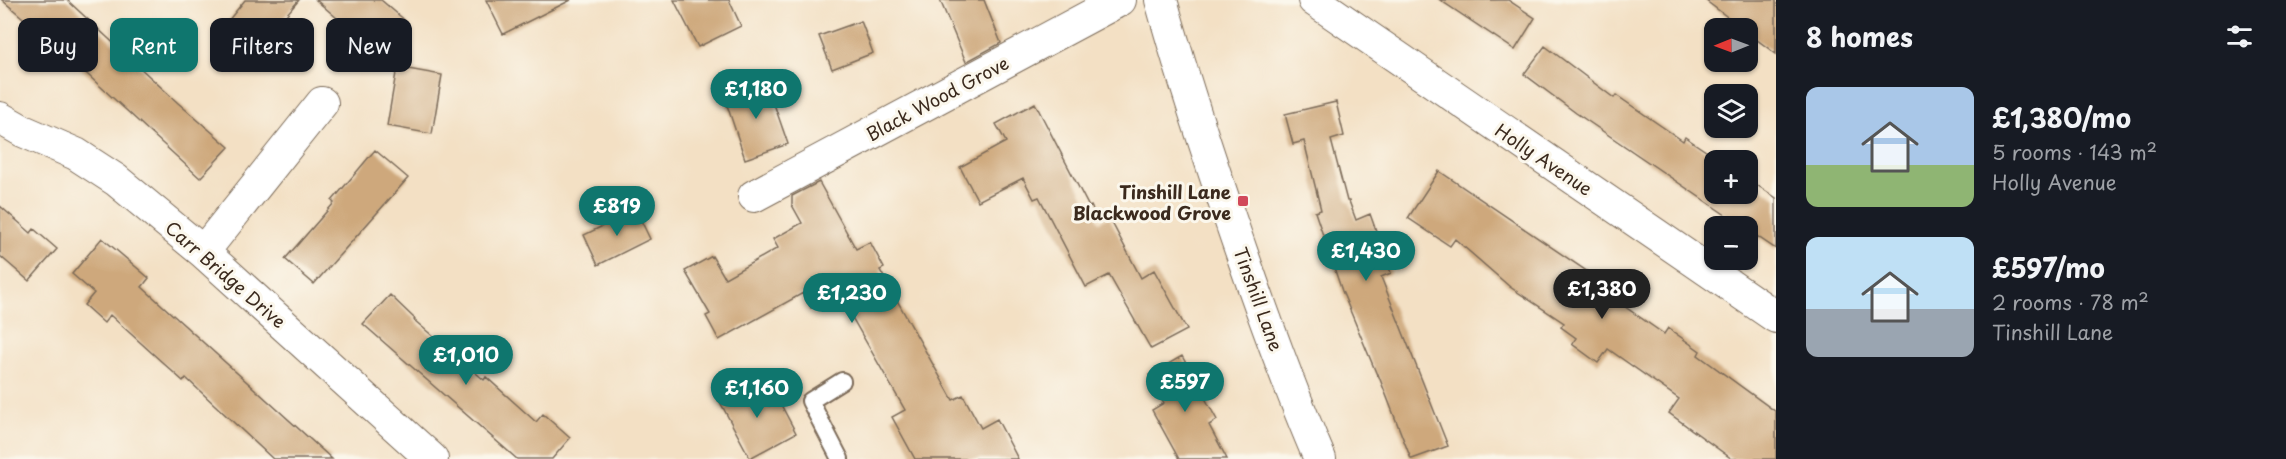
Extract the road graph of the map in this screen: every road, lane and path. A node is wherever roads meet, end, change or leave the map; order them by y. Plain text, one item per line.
1 (1120, 0) edge
2 (1161, 0) edge
3 (1314, 0) edge
4 (322, 103) dead end
5 (0, 118) edge
6 (754, 196) dead end
7 (203, 252) junction
8 (1776, 317) edge
9 (842, 381) dead end
10 (432, 459) edge
11 (840, 459) edge
12 (1320, 459) edge

1 - 6 street, Black Wood Grove
2 - 12 street, Tinshill Lane
3 - 8 street, Holly Avenue
4 - 7 street
5 - 7 street, Carr Bridge Drive
7 - 10 street, Carr Bridge Drive
9 - 11 lane

